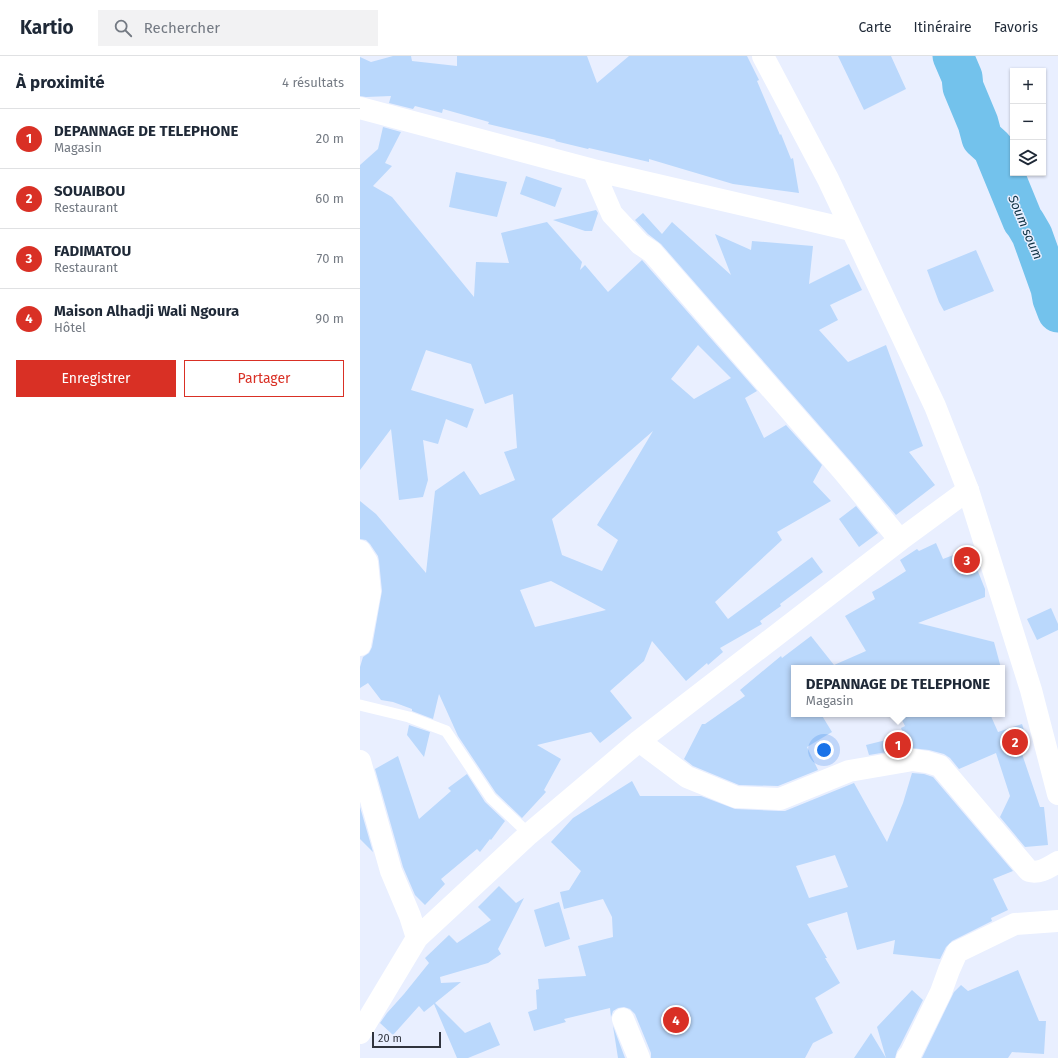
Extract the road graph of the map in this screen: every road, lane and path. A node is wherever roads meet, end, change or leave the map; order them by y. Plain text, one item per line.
1 (763, 56) edge
2 (361, 110) edge
3 (593, 170) junction
4 (851, 230) junction
5 (968, 490) junction
6 (900, 540) junction
7 (360, 551) edge
8 (360, 645) edge
9 (360, 705) edge
10 (639, 741) junction
11 (360, 761) edge
12 (1058, 794) edge
13 (529, 834) junction
14 (1058, 862) edge
15 (1058, 921) edge
16 (417, 938) junction
17 (623, 1019) dead end
18 (360, 1033) edge
19 (639, 1058) edge
20 (907, 1058) edge

1 - 4 street
2 - 3 street
3 - 4 street
3 - 6 street
4 - 5 street
5 - 6 street
5 - 12 street
6 - 10 street
7 - 8 street
9 - 13 lane
10 - 13 street
10 - 14 street
11 - 16 street
13 - 16 street
15 - 20 street
16 - 18 street
17 - 19 street

